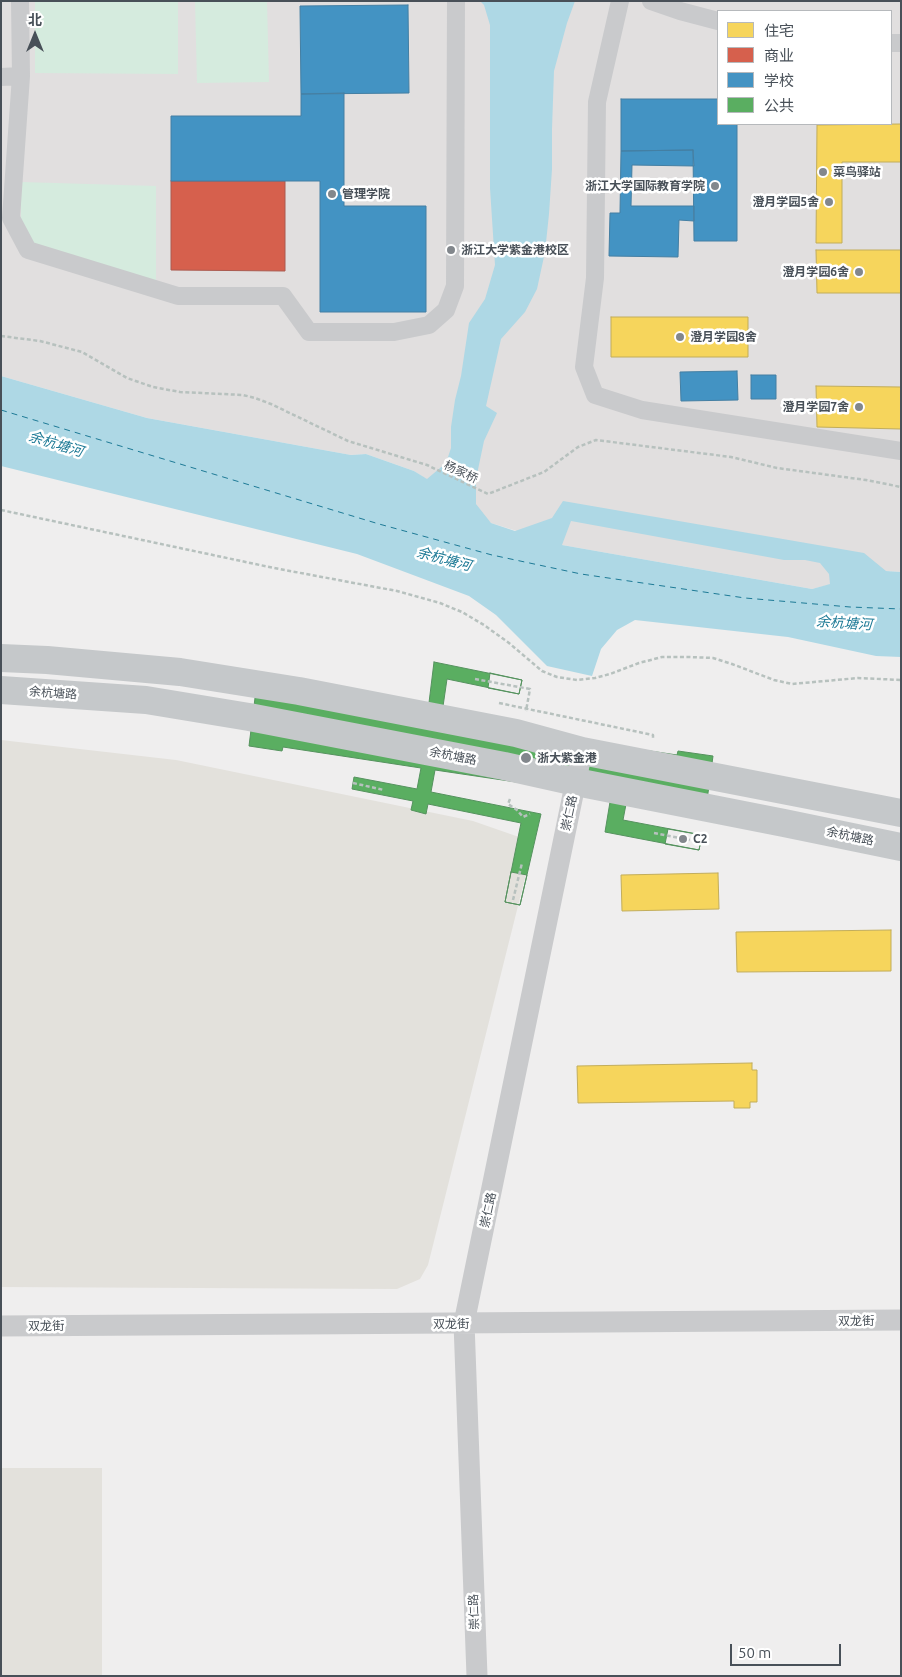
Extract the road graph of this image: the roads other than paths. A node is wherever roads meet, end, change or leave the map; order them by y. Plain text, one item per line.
1 (20, 1) edge
2 (456, 1) edge
3 (620, 1) edge
4 (651, 1) edge
5 (717, 21) edge
6 (21, 76) junction
7 (1, 77) edge
8 (901, 451) edge
9 (1, 658) edge
10 (1, 690) edge
11 (582, 751) junction
12 (576, 782) junction
13 (901, 812) edge
14 (901, 847) edge
15 (901, 1320) edge
16 (464, 1324) junction
17 (1, 1326) edge
18 (477, 1676) edge

1 - 6 street
2 - 6 street
3 - 8 street
4 - 5 street
6 - 7 street
9 - 11 main road
10 - 12 main road, 余杭塘路
11 - 12 street, 崇仁路
11 - 13 main road
12 - 14 main road, 余杭塘路
12 - 16 street, 崇仁路
15 - 16 street, 双龙街
16 - 17 street, 双龙街
16 - 18 street, 崇仁路

